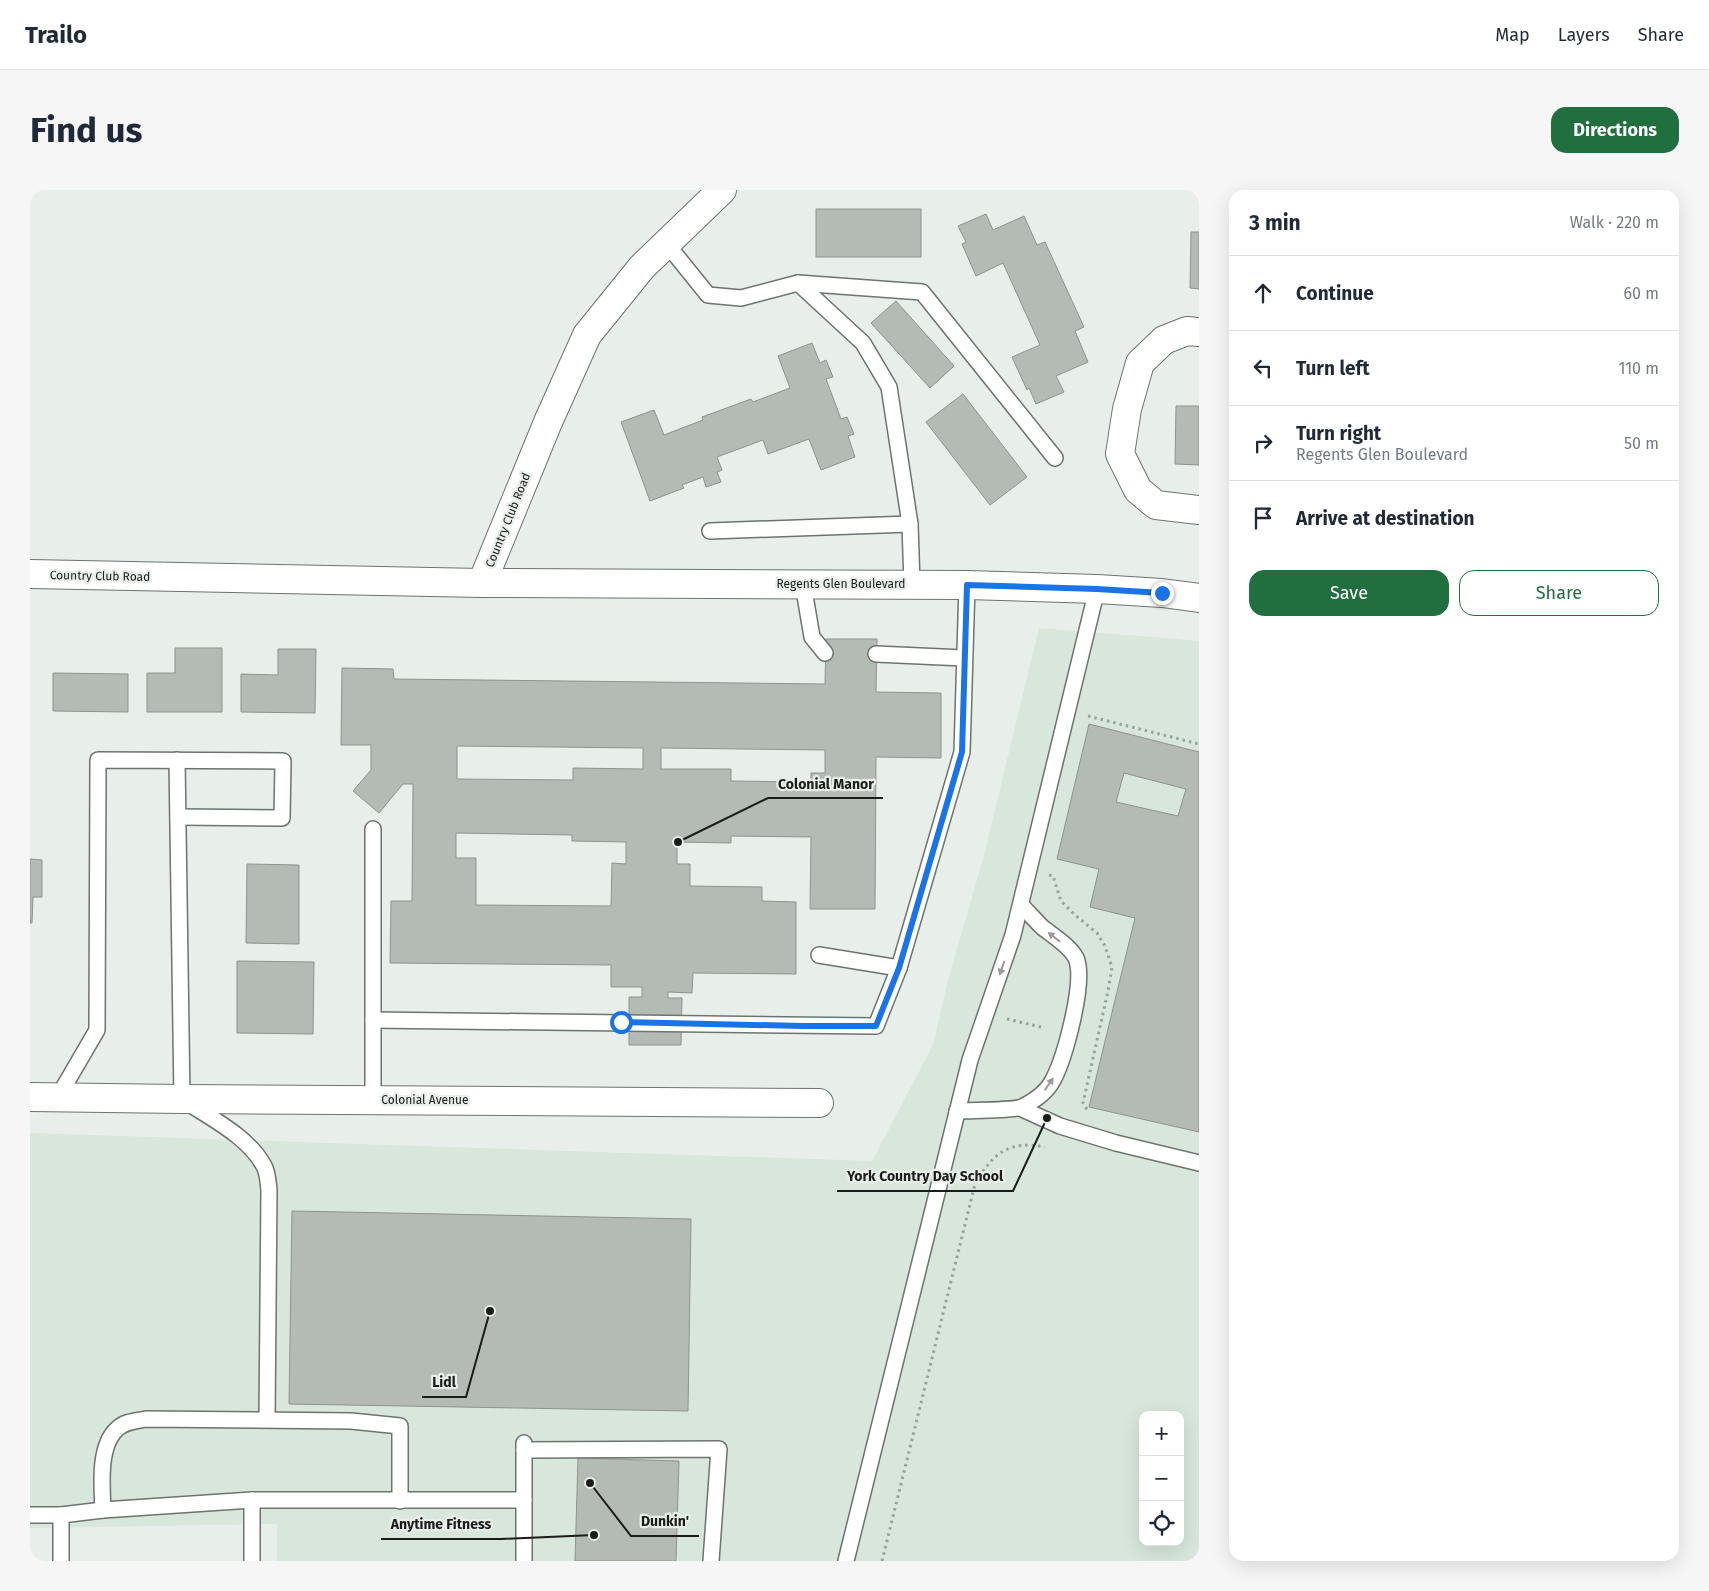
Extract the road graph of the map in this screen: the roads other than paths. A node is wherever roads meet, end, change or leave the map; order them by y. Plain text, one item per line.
1 (722, 190) edge
2 (666, 243) junction
3 (798, 283) junction
4 (1199, 332) edge
5 (1055, 458) dead end
6 (1199, 510) edge
7 (910, 524) junction
8 (710, 530) dead end
9 (30, 574) edge
10 (482, 583) junction
11 (804, 584) junction
12 (912, 584) junction
13 (967, 585) junction
14 (1097, 589) junction
15 (1199, 598) edge
16 (826, 653) dead end
17 (876, 654) dead end
18 (964, 658) junction
19 (177, 760) junction
20 (178, 817) junction
21 (373, 829) dead end
22 (1021, 905) junction
23 (819, 955) dead end
24 (899, 968) junction
25 (373, 1020) junction
26 (58, 1096) junction
27 (30, 1097) edge
28 (182, 1099) junction
29 (373, 1100) junction
30 (819, 1103) dead end
31 (1020, 1108) junction
32 (957, 1111) junction
33 (1199, 1163) edge
34 (267, 1419) junction
35 (252, 1500) junction
36 (524, 1500) junction
37 (400, 1501) junction
38 (103, 1510) junction
39 (30, 1515) edge
40 (60, 1515) junction
41 (61, 1561) edge
42 (252, 1561) edge
43 (524, 1561) edge
44 (711, 1561) edge
45 (846, 1561) edge

1 - 2 street, Country Club Road
2 - 3 lane
2 - 10 street, Country Club Road
3 - 5 lane
3 - 7 lane
4 - 6 street
7 - 8 lane
7 - 12 lane
9 - 10 street, Country Club Road
10 - 11 street, Regents Glen Boulevard
11 - 12 street, Regents Glen Boulevard
11 - 16 lane
12 - 13 street, Regents Glen Boulevard
13 - 14 street, Regents Glen Boulevard
13 - 18 lane
14 - 15 street, Regents Glen Boulevard
14 - 22 lane
17 - 18 lane
18 - 24 lane
19 - 20 lane
19 - 20 lane
19 - 26 lane
20 - 28 lane
21 - 25 lane
31 -> 22 lane
22 -> 32 lane
23 - 24 lane
24 - 25 lane
25 - 29 lane
26 - 27 street, Colonial Avenue
26 - 28 street, Colonial Avenue
28 - 29 street, Colonial Avenue
28 - 34 lane
29 - 30 street, Colonial Avenue
31 - 32 lane
31 - 33 lane
32 - 45 lane
34 - 37 lane
34 - 38 lane
35 - 37 lane
35 - 38 lane
35 - 42 lane
36 - 37 lane
36 - 43 lane
36 - 44 lane
38 - 40 lane
39 - 40 lane
40 - 41 lane

